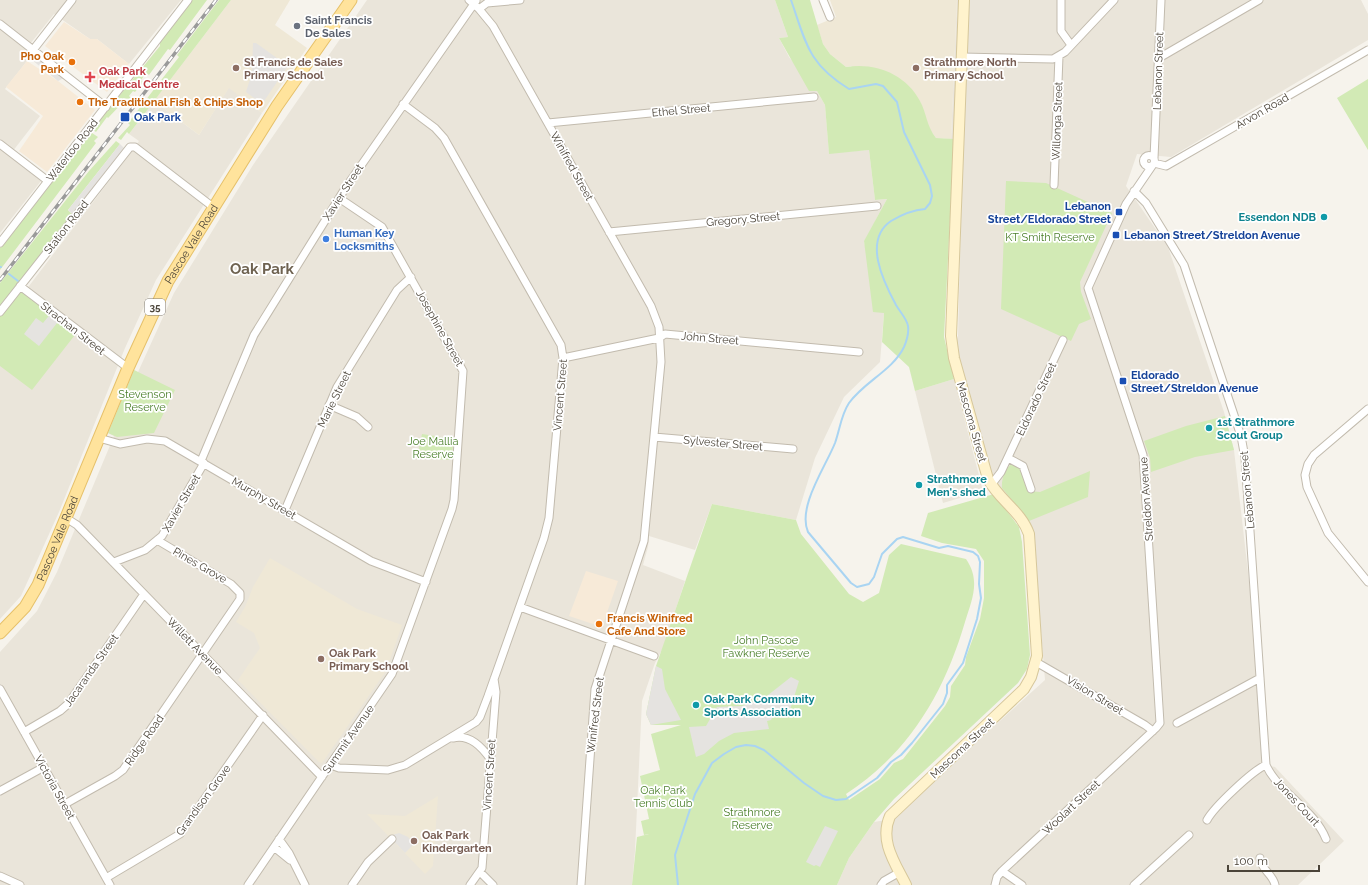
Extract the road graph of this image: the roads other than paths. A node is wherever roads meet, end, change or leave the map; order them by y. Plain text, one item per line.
1 (72, 0) edge
2 (188, 0) edge
3 (351, 0) edge
4 (520, 0) edge
5 (823, 0) edge
6 (964, 0) edge
7 (1061, 0) edge
8 (1114, 0) edge
9 (1161, 0) edge
10 (1259, 0) edge
11 (473, 1) edge
12 (481, 8) junction
13 (830, 17) dead end
14 (0, 24) edge
15 (1072, 46) junction
16 (33, 50) junction
17 (1368, 50) edge
18 (1059, 56) junction
19 (962, 57) junction
20 (1159, 58) junction
21 (814, 97) dead end
22 (403, 104) junction
23 (106, 107) junction
24 (548, 123) junction
25 (0, 144) edge
26 (1152, 161) junction
27 (1144, 164) joint
28 (1142, 178) junction
29 (48, 181) junction
30 (1054, 185) dead end
31 (1135, 189) junction
32 (339, 198) junction
33 (876, 206) dead end
34 (213, 207) junction
35 (609, 232) junction
36 (0, 243) edge
37 (411, 277) junction
38 (20, 286) junction
39 (0, 312) edge
40 (662, 336) junction
41 (1063, 340) dead end
42 (859, 352) dead end
43 (563, 358) junction
44 (128, 368) junction
45 (329, 405) junction
46 (1368, 409) edge
47 (368, 427) dead end
48 (654, 437) junction
49 (99, 438) junction
50 (793, 449) dead end
51 (1008, 458) junction
52 (203, 462) junction
53 (991, 485) junction
54 (1031, 489) dead end
55 (285, 510) junction
56 (66, 518) junction
57 (157, 540) junction
58 (114, 562) junction
59 (426, 582) junction
60 (1368, 582) edge
61 (144, 594) junction
62 (519, 609) junction
63 (0, 633) edge
64 (610, 640) junction
65 (203, 654) junction
66 (654, 656) dead end
67 (1036, 662) junction
68 (1260, 678) junction
69 (494, 679) junction
70 (0, 689) edge
71 (488, 696) junction
72 (494, 707) junction
73 (262, 716) junction
74 (1177, 723) dead end
75 (24, 732) junction
76 (1153, 732) junction
77 (447, 740) junction
78 (491, 760) junction
79 (331, 765) junction
80 (1266, 765) junction
81 (44, 767) junction
82 (322, 777) junction
83 (0, 791) edge
84 (65, 804) junction
85 (1207, 820) dead end
86 (1189, 835) dead end
87 (392, 839) dead end
88 (1326, 839) dead end
89 (279, 840) junction
90 (274, 847) junction
91 (1260, 858) dead end
92 (293, 863) junction
93 (1002, 871) junction
94 (480, 872) junction
95 (900, 872) junction
96 (0, 876) edge
97 (106, 878) junction
98 (20, 885) edge
99 (110, 885) edge
100 (248, 885) edge
101 (305, 885) edge
102 (352, 885) edge
103 (470, 885) edge
104 (493, 885) edge
105 (580, 885) edge
106 (881, 885) edge
107 (906, 885) edge
108 (995, 885) edge
109 (1022, 885) edge
110 (1134, 885) edge
111 (1275, 885) edge

1 - 16 street
2 - 23 street, Waterloo Road
3 - 34 main road, Pascoe Vale Road / 35
4 - 12 street
5 - 13 street
6 - 19 main road, Mascoma Street
7 - 15 street
8 - 15 street
9 - 20 street, Lebanon Street
10 - 20 street
11 - 12 street, Winifred Street
11 - 22 street, Xavier Street
12 - 24 street, Winifred Street
14 - 16 street
15 - 18 street
16 - 23 street
17 - 26 street, Arvon Road
18 - 19 street
18 - 30 street, Willonga Street
19 - 53 main road, Mascoma Street
20 - 26 street, Lebanon Street
21 - 24 street, Ethel Street
22 - 32 street, Xavier Street
22 - 43 street, Vincent Street
23 - 29 street, Waterloo Road
24 - 35 street, Winifred Street
25 - 29 street
26 - 27 street, Arvon Road
26 - 28 street, Lebanon Street
27 - 28 street, Lebanon Street
28 - 31 street, Lebanon Street
29 - 36 street, Waterloo Road
31 - 68 street, Lebanon Street
31 - 76 street, Streldon Avenue
32 - 37 street, Josephine Street
32 - 52 street, Xavier Street
33 - 35 street, Gregory Street
34 - 38 street, Station Road
34 - 44 main road, Pascoe Vale Road / 35
35 - 40 street, Winifred Street
37 - 45 street, Marie Street
37 - 59 street, Josephine Street
38 - 39 street, Station Road
38 - 44 street, Strachan Street
40 - 42 street, John Street
40 - 43 street, John Street
40 - 48 street, Winifred Street
41 - 51 street, Eldorado Street
43 - 62 street, Vincent Street
44 - 49 main road, Pascoe Vale Road / 35
45 - 47 street
45 - 55 street, Marie Street
46 - 60 street
48 - 50 street, Sylvester Street
48 - 64 street, Winifred Street
49 - 52 street, Murphy Street
49 - 56 main road, Pascoe Vale Road / 35
51 - 53 street, Eldorado Street
51 - 54 street
52 - 55 street, Murphy Street
52 - 57 street, Xavier Street
53 - 67 main road, Mascoma Street
55 - 59 street, Murphy Street
56 - 58 street, Willett Avenue
56 - 63 main road, Pascoe Vale Road / 35
57 - 58 street, Xavier Street
57 - 65 street, Pines Grove
58 - 61 street, Willett Avenue
59 - 79 street, Summit Avenue
61 - 65 street, Willett Avenue
61 - 75 street, Jacaranda Street
62 - 64 street
62 - 69 street, Vincent Street
64 - 66 street
64 - 105 street, Winifred Street
65 - 73 street, Willett Avenue
65 - 84 street, Ridge Road
67 - 76 street, Vision Street
67 - 95 main road, Mascoma Street
68 - 74 street
68 - 80 street, Lebanon Street
69 - 71 street, Vincent Street
69 - 72 street, Vincent Street
70 - 75 street, Victoria Street
71 - 72 street
71 - 77 street, Vincent Street
72 - 78 street, Vincent Street
73 - 82 street, Willett Avenue
73 - 97 street, Grandison Grove
75 - 81 street, Victoria Street
76 - 93 street, Woolart Street
77 - 78 street
77 - 79 street, Vincent Street
78 - 94 street, Vincent Street
79 - 82 street, Summit Avenue
80 - 85 street
80 - 88 street, Jones Court
81 - 83 street
81 - 84 street, Victoria Street
82 - 89 street, Summit Avenue
84 - 97 street, Victoria Street
86 - 110 street
87 - 102 street
89 - 90 street, Summit Avenue
89 - 92 street
90 - 92 street
90 - 100 street, Summit Avenue
91 - 111 street
92 - 101 street
93 - 108 street, Woolart Street
93 - 109 street
94 - 103 street
94 - 104 street
95 - 106 street
95 - 107 main road, Mascoma Street
96 - 98 street
97 - 99 street, Victoria Street

